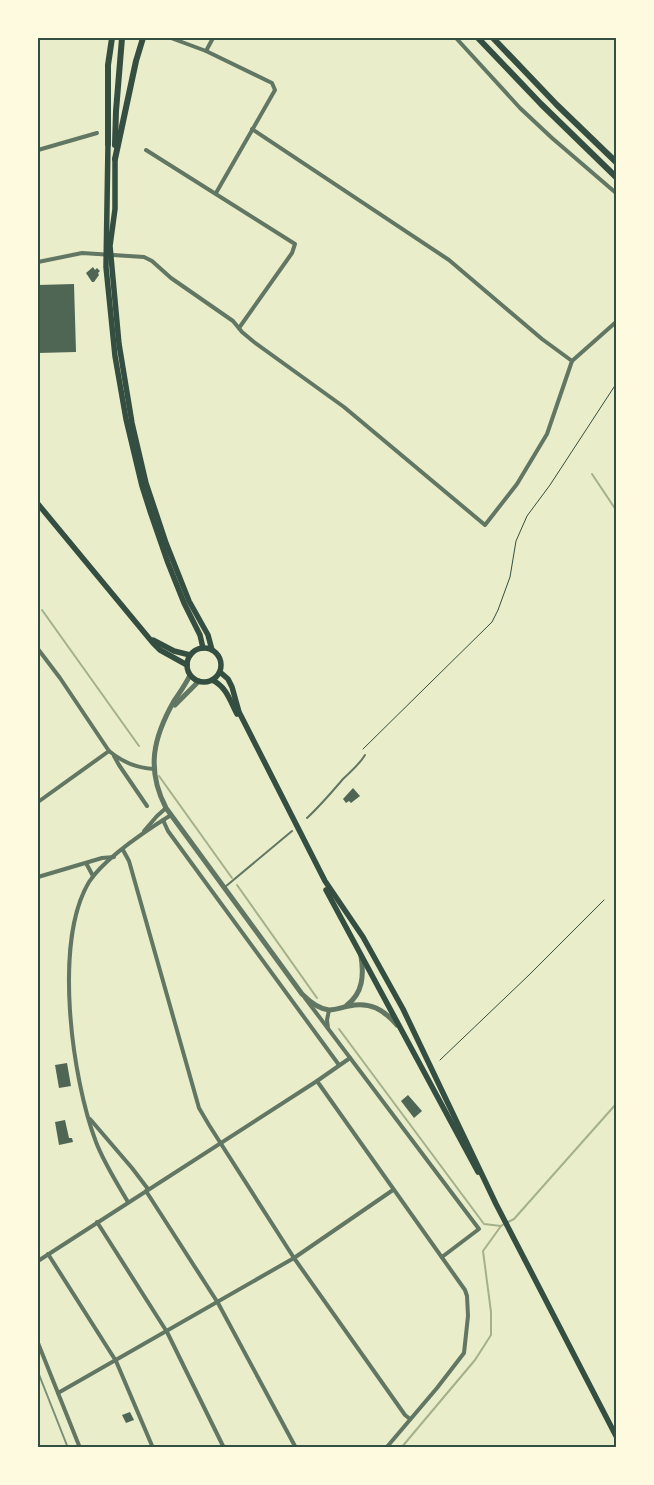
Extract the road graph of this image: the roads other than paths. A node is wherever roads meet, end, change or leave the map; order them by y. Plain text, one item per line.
1 (112, 38) edge
2 (122, 38) edge
3 (143, 38) edge
4 (171, 38) edge
5 (213, 38) edge
6 (456, 38) edge
7 (478, 38) edge
8 (493, 38) edge
9 (206, 50) junction
10 (252, 129) junction
11 (97, 133) dead end
12 (108, 144) joint
13 (38, 150) edge
14 (146, 150) dead end
15 (115, 159) junction
16 (616, 162) edge
17 (616, 177) edge
18 (216, 193) junction
19 (616, 193) edge
20 (38, 262) edge
21 (616, 322) edge
22 (239, 328) junction
23 (572, 361) junction
24 (38, 504) edge
25 (146, 634) junction
26 (38, 648) edge
27 (203, 648) junction
28 (212, 650) junction
29 (190, 655) junction
30 (187, 666) junction
31 (220, 672) junction
32 (190, 675) junction
33 (212, 680) junction
34 (199, 681) junction
35 (170, 711) junction
36 (109, 751) junction
37 (365, 755) dead end
38 (114, 756) junction
39 (154, 769) junction
40 (38, 802) edge
41 (146, 806) dead end
42 (166, 808) junction
43 (171, 815) junction
44 (307, 818) dead end
45 (163, 820) junction
46 (295, 828) junction
47 (141, 835) junction
48 (123, 850) junction
49 (114, 857) junction
50 (86, 863) junction
51 (94, 876) junction
52 (38, 877) edge
53 (224, 888) junction
54 (360, 953) junction
55 (302, 994) junction
56 (345, 1007) junction
57 (329, 1010) junction
58 (399, 1027) junction
59 (328, 1028) junction
60 (350, 1058) junction
61 (340, 1065) junction
62 (317, 1081) junction
63 (89, 1118) junction
64 (220, 1143) junction
65 (147, 1190) junction
66 (393, 1190) junction
67 (128, 1202) junction
68 (496, 1204) junction
69 (97, 1222) junction
70 (48, 1254) junction
71 (442, 1257) junction
72 (294, 1258) junction
73 (38, 1261) edge
74 (218, 1303) junction
75 (168, 1332) junction
76 (38, 1343) edge
77 (116, 1361) junction
78 (58, 1393) junction
79 (410, 1418) junction
80 (616, 1436) edge
81 (80, 1448) edge
82 (153, 1448) edge
83 (224, 1448) edge
84 (296, 1448) edge
85 (386, 1448) edge

1 - 12 highway
2 - 15 highway
3 - 15 highway
4 - 9 street
5 - 9 street
6 - 19 street
7 - 17 highway
8 - 16 highway
9 - 10 street
10 - 18 street
10 - 23 street
11 - 13 street
12 - 27 main road
14 - 18 street
15 - 28 main road
18 - 22 street
20 - 22 street
21 - 23 street
22 - 23 street
24 - 25 main road
25 - 29 main road
25 - 30 main road
26 - 36 street
27 - 28 main road
27 - 29 main road
28 - 31 main road
29 - 30 main road
30 - 32 main road
31 - 33 main road
31 - 46 main road
32 - 34 main road
32 - 35 street
33 - 34 main road
33 - 46 main road
34 - 35 street
35 - 39 street
36 - 38 street
36 - 40 street
37 - 44 lane
38 - 39 street
38 - 41 street
39 - 42 street
42 - 43 street
42 - 47 street
43 - 45 street
43 - 53 street
45 - 47 street
45 - 61 street
46 - 53 lane
46 - 54 main road
46 - 68 main road
47 - 48 street
48 - 49 street
48 - 64 street
49 - 50 street
49 - 51 street
50 - 51 street
50 - 52 street
51 - 63 street
53 - 55 street
54 - 56 street
54 - 58 main road
55 - 57 street
55 - 59 street
56 - 57 street
56 - 58 street
57 - 59 street
58 - 68 main road
59 - 60 street
60 - 61 street
60 - 71 street
61 - 62 street
62 - 64 street
62 - 66 street
63 - 65 street
63 - 67 street
64 - 65 street
64 - 72 street
65 - 67 street
65 - 74 street
66 - 71 street
66 - 72 street
67 - 69 street
68 - 80 main road
69 - 70 street
69 - 75 street
70 - 73 street
70 - 77 street
71 - 79 street
72 - 74 street
72 - 79 street
74 - 75 street
74 - 84 street
75 - 77 street
75 - 83 street
76 - 78 street
77 - 78 street
77 - 82 street
78 - 81 street
79 - 85 street

